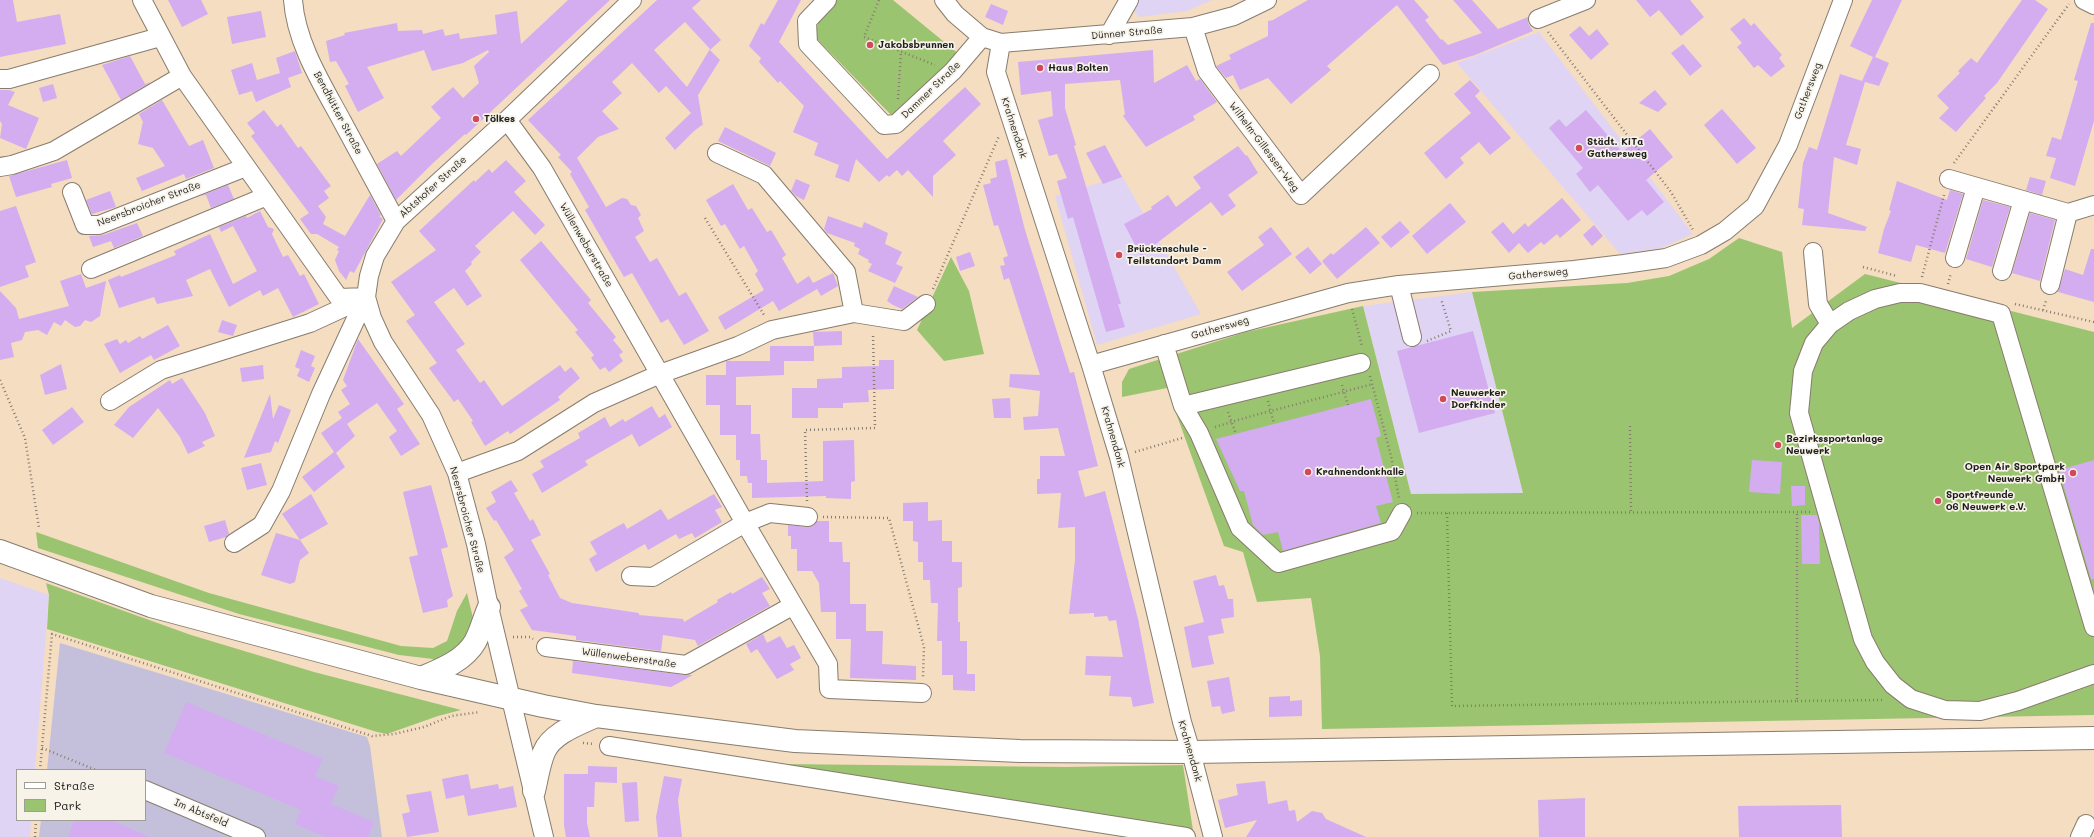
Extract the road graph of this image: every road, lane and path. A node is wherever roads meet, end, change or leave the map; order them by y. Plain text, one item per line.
1 (142, 0) edge
2 (293, 0) edge
3 (632, 0) edge
4 (826, 0) edge
5 (879, 0) edge
6 (944, 0) edge
7 (1129, 0) edge
8 (1267, 0) edge
9 (1843, 0) edge
10 (2071, 0) edge
11 (2084, 0) edge
12 (1576, 2) edge
13 (2094, 5) edge
14 (1538, 19) joint
15 (1193, 27) junction
16 (1109, 35) junction
17 (160, 37) junction
18 (982, 37) junction
19 (1001, 43) junction
20 (901, 52) junction
21 (953, 71) junction
22 (1430, 74) dead end
23 (182, 76) junction
24 (0, 79) edge
25 (1010, 119) junction
26 (507, 120) junction
27 (896, 124) junction
28 (717, 153) dead end
29 (0, 167) edge
30 (246, 167) junction
31 (1949, 179) junction
32 (1976, 187) junction
33 (72, 192) dead end
34 (267, 196) junction
35 (2024, 200) junction
36 (2094, 205) edge
37 (2068, 213) junction
38 (705, 218) dead end
39 (396, 221) junction
40 (1701, 245) junction
41 (1814, 252) dead end
42 (1955, 258) dead end
43 (91, 269) dead end
44 (2002, 271) dead end
45 (1920, 281) dead end
46 (1432, 283) junction
47 (2050, 285) dead end
48 (1399, 286) junction
49 (1348, 293) junction
50 (366, 297) junction
51 (926, 304) joint
52 (854, 313) junction
53 (872, 315) junction
54 (1830, 324) junction
55 (772, 330) junction
56 (1412, 337) joint
57 (1164, 344) junction
58 (1364, 362) junction
59 (1091, 365) junction
60 (1338, 368) junction
61 (660, 374) junction
62 (0, 380) edge
63 (1373, 384) junction
64 (1263, 386) junction
65 (1344, 392) junction
66 (1222, 396) junction
67 (110, 401) dead end
68 (1348, 405) dead end
69 (1183, 406) junction
70 (1271, 411) junction
71 (1231, 422) junction
72 (1274, 424) dead end
73 (1630, 426) dead end
74 (1198, 433) junction
75 (1236, 434) dead end
76 (1119, 457) junction
77 (457, 473) junction
78 (1402, 513) junction
79 (1448, 513) junction
80 (1631, 513) junction
81 (808, 517) junction
82 (745, 523) junction
83 (39, 528) dead end
84 (234, 543) dead end
85 (0, 551) edge
86 (631, 576) dead end
87 (792, 606) junction
88 (489, 607) junction
89 (2094, 627) edge
90 (496, 636) junction
91 (546, 647) joint
92 (2094, 674) edge
93 (421, 678) junction
94 (922, 693) joint
95 (511, 697) junction
96 (1911, 699) junction
97 (1796, 701) junction
98 (482, 710) dead end
99 (596, 716) junction
100 (2094, 738) edge
101 (609, 746) dead end
102 (42, 748) junction
103 (1191, 752) junction
104 (40, 769) edge
105 (94, 769) edge
106 (146, 790) edge
107 (534, 791) junction
108 (36, 821) edge
109 (35, 837) edge
110 (256, 837) edge
111 (544, 837) edge
112 (1186, 837) edge
113 (1213, 837) edge

1 - 17 street
2 - 39 street, Bendhütter Straße
3 - 26 street, Abtshofer Straße
4 - 27 street, Dammer Straße
5 - 20 path
6 - 18 street
7 - 16 street
8 - 15 street, Dünner Straße
9 - 40 street, Gathersweg
10 - 31 path
11 - 13 street
12 - 14 street
14 - 40 path
15 - 16 street, Dünner Straße
15 - 22 street, Wilhelm-Gillessen-Weg
16 - 19 street, Dünner Straße
17 - 23 street
17 - 24 street
18 - 19 street, Dünner Straße
18 - 21 street, Dammer Straße
19 - 25 street, Krahnendonk
20 - 21 path
20 - 27 path
21 - 27 street, Dammer Straße
23 - 29 street
23 - 30 street
25 - 51 path
25 - 59 street, Krahnendonk
26 - 39 street, Abtshofer Straße
26 - 61 street, Wüllenweberstraße
28 - 52 street
30 - 33 street, Neersbroicher Straße
30 - 34 street
31 - 32 street
31 - 45 path
32 - 35 street
32 - 42 street
34 - 43 street
34 - 50 street
35 - 37 street
35 - 44 street
36 - 37 street
37 - 47 street
38 - 55 path
39 - 50 street, Abtshofer Straße
40 - 46 street, Gathersweg
41 - 54 street
46 - 48 street, Gathersweg
46 - 56 path
48 - 49 street, Gathersweg
48 - 56 street
49 - 57 street, Gathersweg
49 - 58 path
50 - 67 street
50 - 77 street, Neersbroicher Straße
50 - 84 street, Abtshofer Straße
51 - 53 street
52 - 53 street
52 - 55 street
53 - 81 path
54 - 89 street
54 - 96 street
55 - 61 street
57 - 59 street, Gathersweg
57 - 69 street
58 - 60 street
58 - 63 path
59 - 76 street, Krahnendonk
60 - 64 street
60 - 65 path
61 - 77 street
61 - 82 street, Wüllenweberstraße
62 - 83 path
63 - 65 path
63 - 78 path
64 - 66 street
64 - 70 path
65 - 68 path
65 - 70 path
66 - 69 street
66 - 71 path
69 - 74 street
70 - 71 path
70 - 72 path
71 - 74 path
71 - 75 path
73 - 80 path
74 - 76 path
74 - 78 street
76 - 103 street, Krahnendonk
77 - 88 street, Neersbroicher Straße
78 - 79 path
79 - 80 path
79 - 97 path
80 - 97 path
81 - 82 street
81 - 94 path
82 - 86 street
82 - 87 street, Wüllenweberstraße
85 - 93 main road
87 - 91 street, Wüllenweberstraße
87 - 94 street, Wüllenweberstraße
88 - 90 street, Neersbroicher Straße
88 - 93 main road
90 - 91 path
90 - 95 street, Neersbroicher Straße
92 - 96 street
93 - 95 main road
95 - 99 main road
95 - 107 street, Neersbroicher Straße
96 - 97 path
98 - 102 path
99 - 103 main road
99 - 107 main road
100 - 103 main road
101 - 112 street
102 - 104 path
102 - 105 path
103 - 113 street, Krahnendonk
106 - 110 street, Im Abtsfeld
107 - 111 street, Neersbroicher Straße
108 - 109 path

